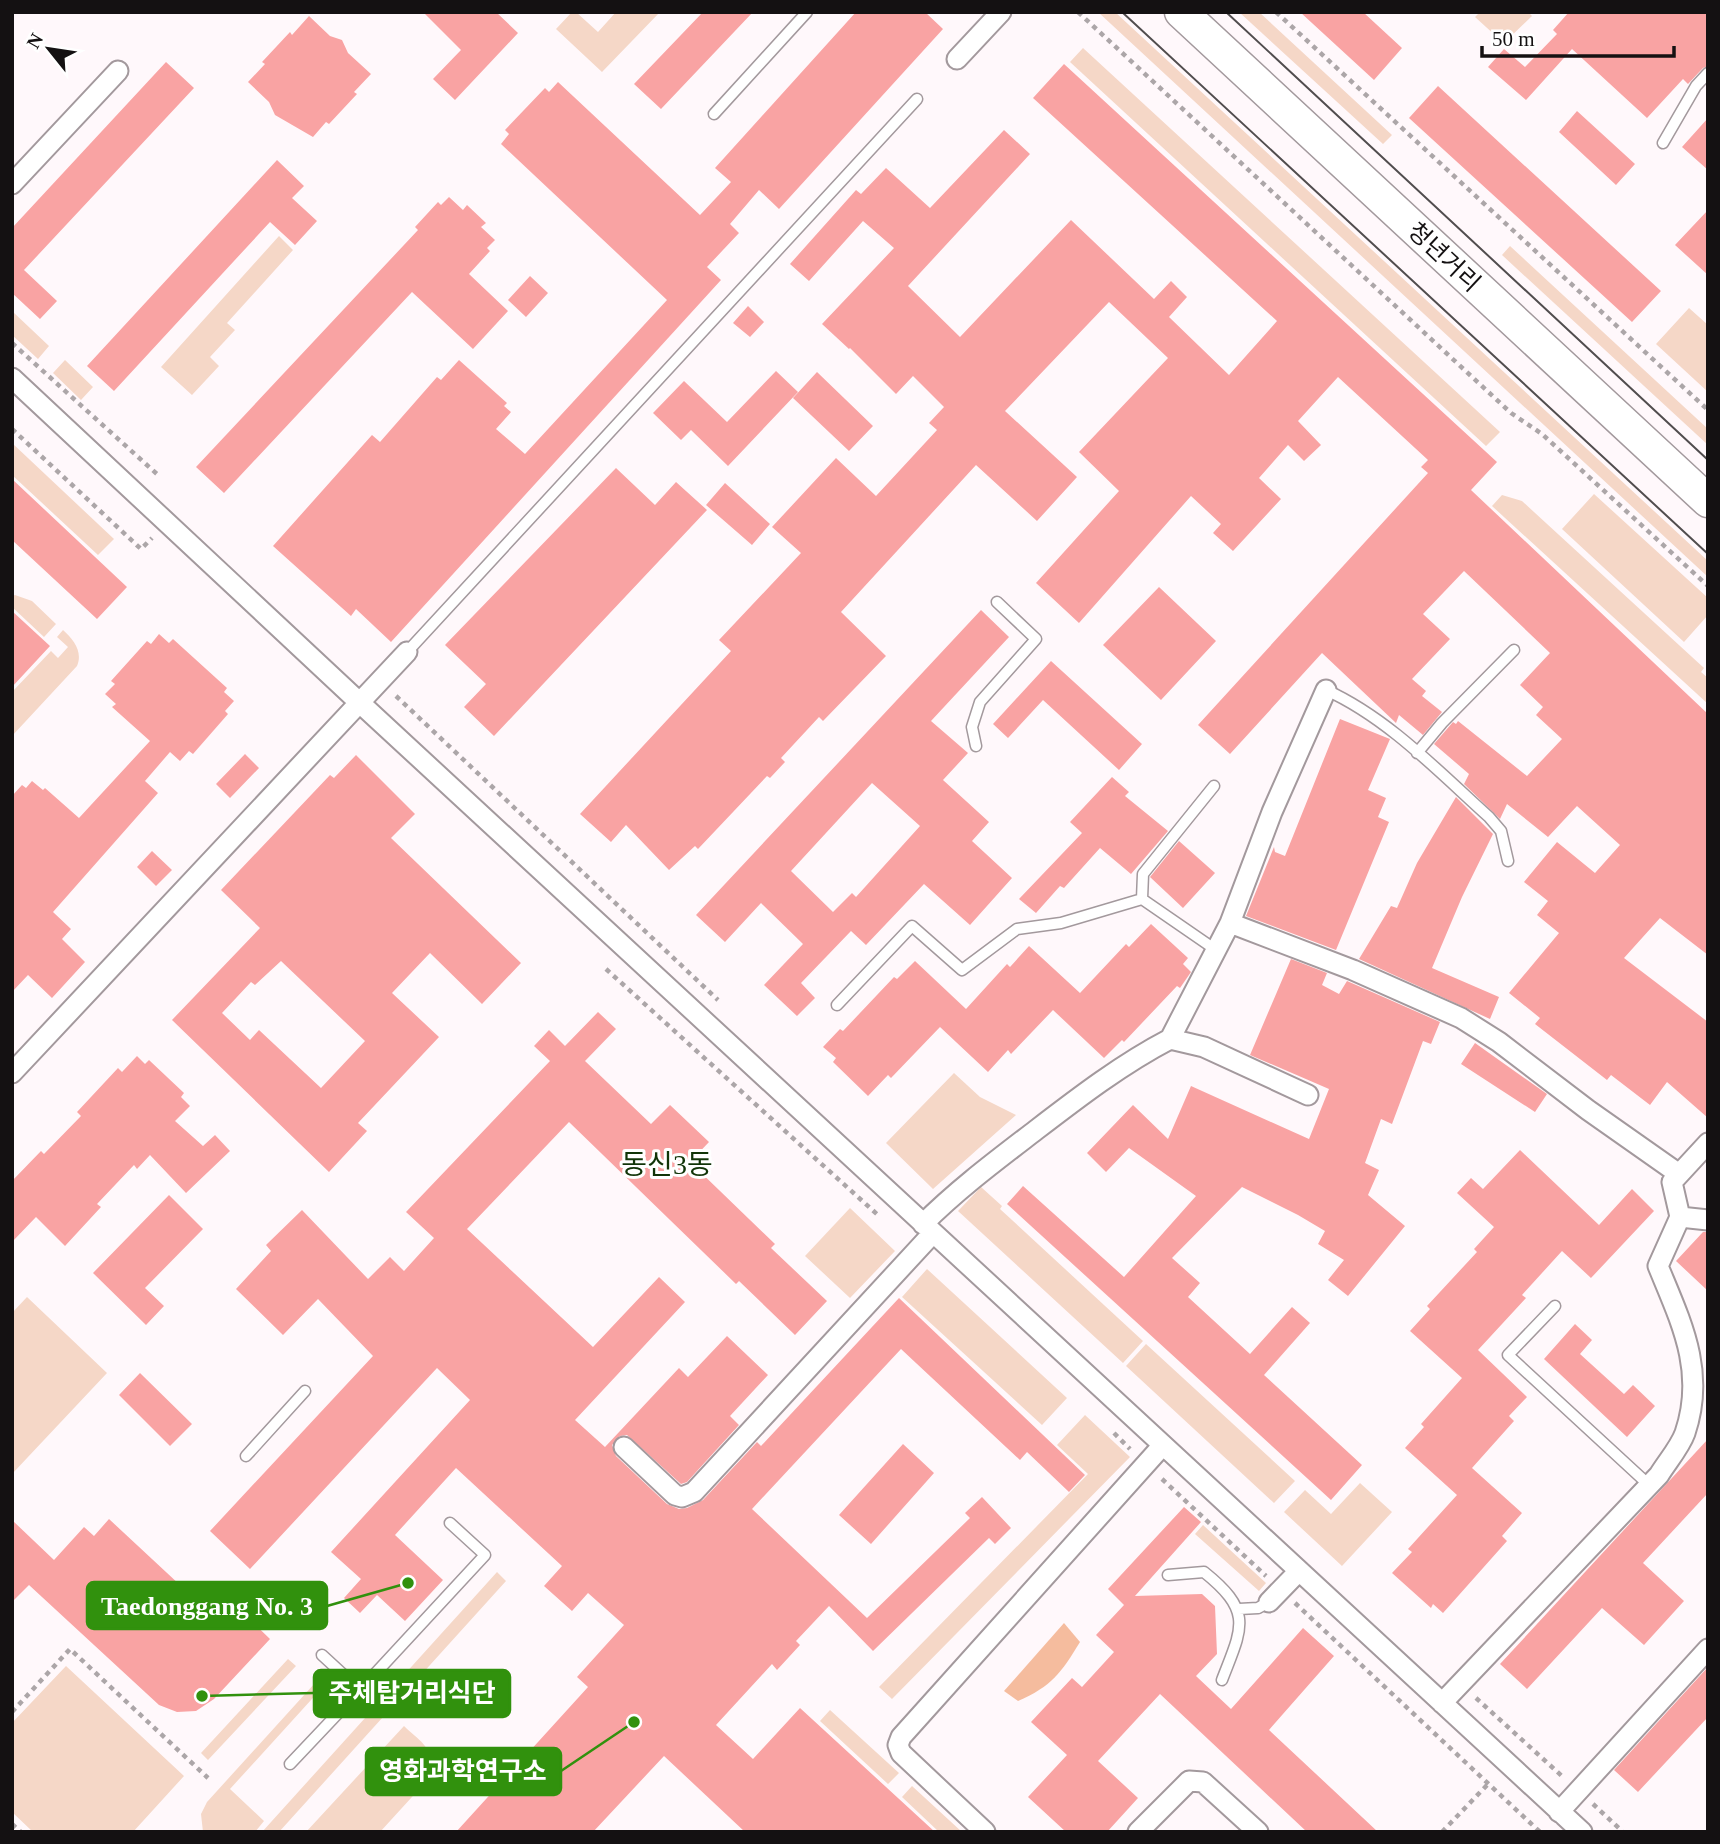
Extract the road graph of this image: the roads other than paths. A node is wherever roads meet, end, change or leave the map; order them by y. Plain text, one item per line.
1 (807, 12) edge
2 (1001, 12) edge
3 (1181, 12) edge
4 (957, 59) dead end
5 (118, 71) dead end
6 (1708, 73) edge
7 (916, 99) dead end
8 (714, 114) dead end
9 (1662, 143) dead end
10 (12, 184) edge
11 (12, 378) edge
12 (1708, 501) edge
13 (997, 602) dead end
14 (1514, 650) dead end
15 (407, 652) joint
16 (1326, 691) joint
17 (360, 703) junction
18 (976, 746) dead end
19 (1417, 753) junction
20 (1214, 786) dead end
21 (1508, 861) dead end
22 (1142, 900) junction
23 (1230, 923) junction
24 (1216, 950) junction
25 (837, 1005) dead end
26 (1170, 1039) junction
27 (12, 1073) edge
28 (1308, 1095) dead end
29 (1708, 1143) edge
30 (1679, 1174) junction
31 (1680, 1217) junction
32 (1708, 1220) edge
33 (928, 1229) junction
34 (1555, 1306) dead end
35 (304, 1391) dead end
36 (1701, 1400) edge
37 (1163, 1445) junction
38 (624, 1447) dead end
39 (246, 1456) dead end
40 (1649, 1485) junction
41 (450, 1523) dead end
42 (1298, 1571) junction
43 (1168, 1575) dead end
44 (1275, 1596) joint
45 (1239, 1609) junction
46 (1708, 1649) edge
47 (322, 1655) dead end
48 (1222, 1680) dead end
49 (360, 1690) junction
50 (1442, 1703) junction
51 (290, 1764) dead end
52 (1559, 1812) junction
53 (985, 1832) edge
54 (1138, 1832) edge
55 (1258, 1832) edge
56 (1582, 1832) edge

1 - 8 lane
2 - 4 street
3 - 12 main road, 청년거리
5 - 10 street
6 - 9 lane
7 - 15 lane
11 - 17 street
13 - 18 lane
14 - 19 lane
15 - 17 street
16 - 19 lane
16 - 23 street
17 - 27 street
17 - 33 street
19 - 21 lane
20 - 22 lane
22 - 24 lane
22 - 25 lane
23 - 24 street
23 - 30 street
24 - 26 street
26 - 28 street
26 - 33 street
29 - 30 street
30 - 31 street
31 - 32 street
31 - 36 street
33 - 37 street
33 - 38 street
34 - 40 lane
35 - 39 lane
36 - 40 street
37 - 42 street
37 - 53 street
40 - 50 street
41 - 49 lane
42 - 44 street
42 - 50 street
43 - 45 lane
44 - 45 lane
45 - 48 lane
46 - 52 street
47 - 49 lane
49 - 51 lane
50 - 52 street
52 - 56 street
54 - 55 street

